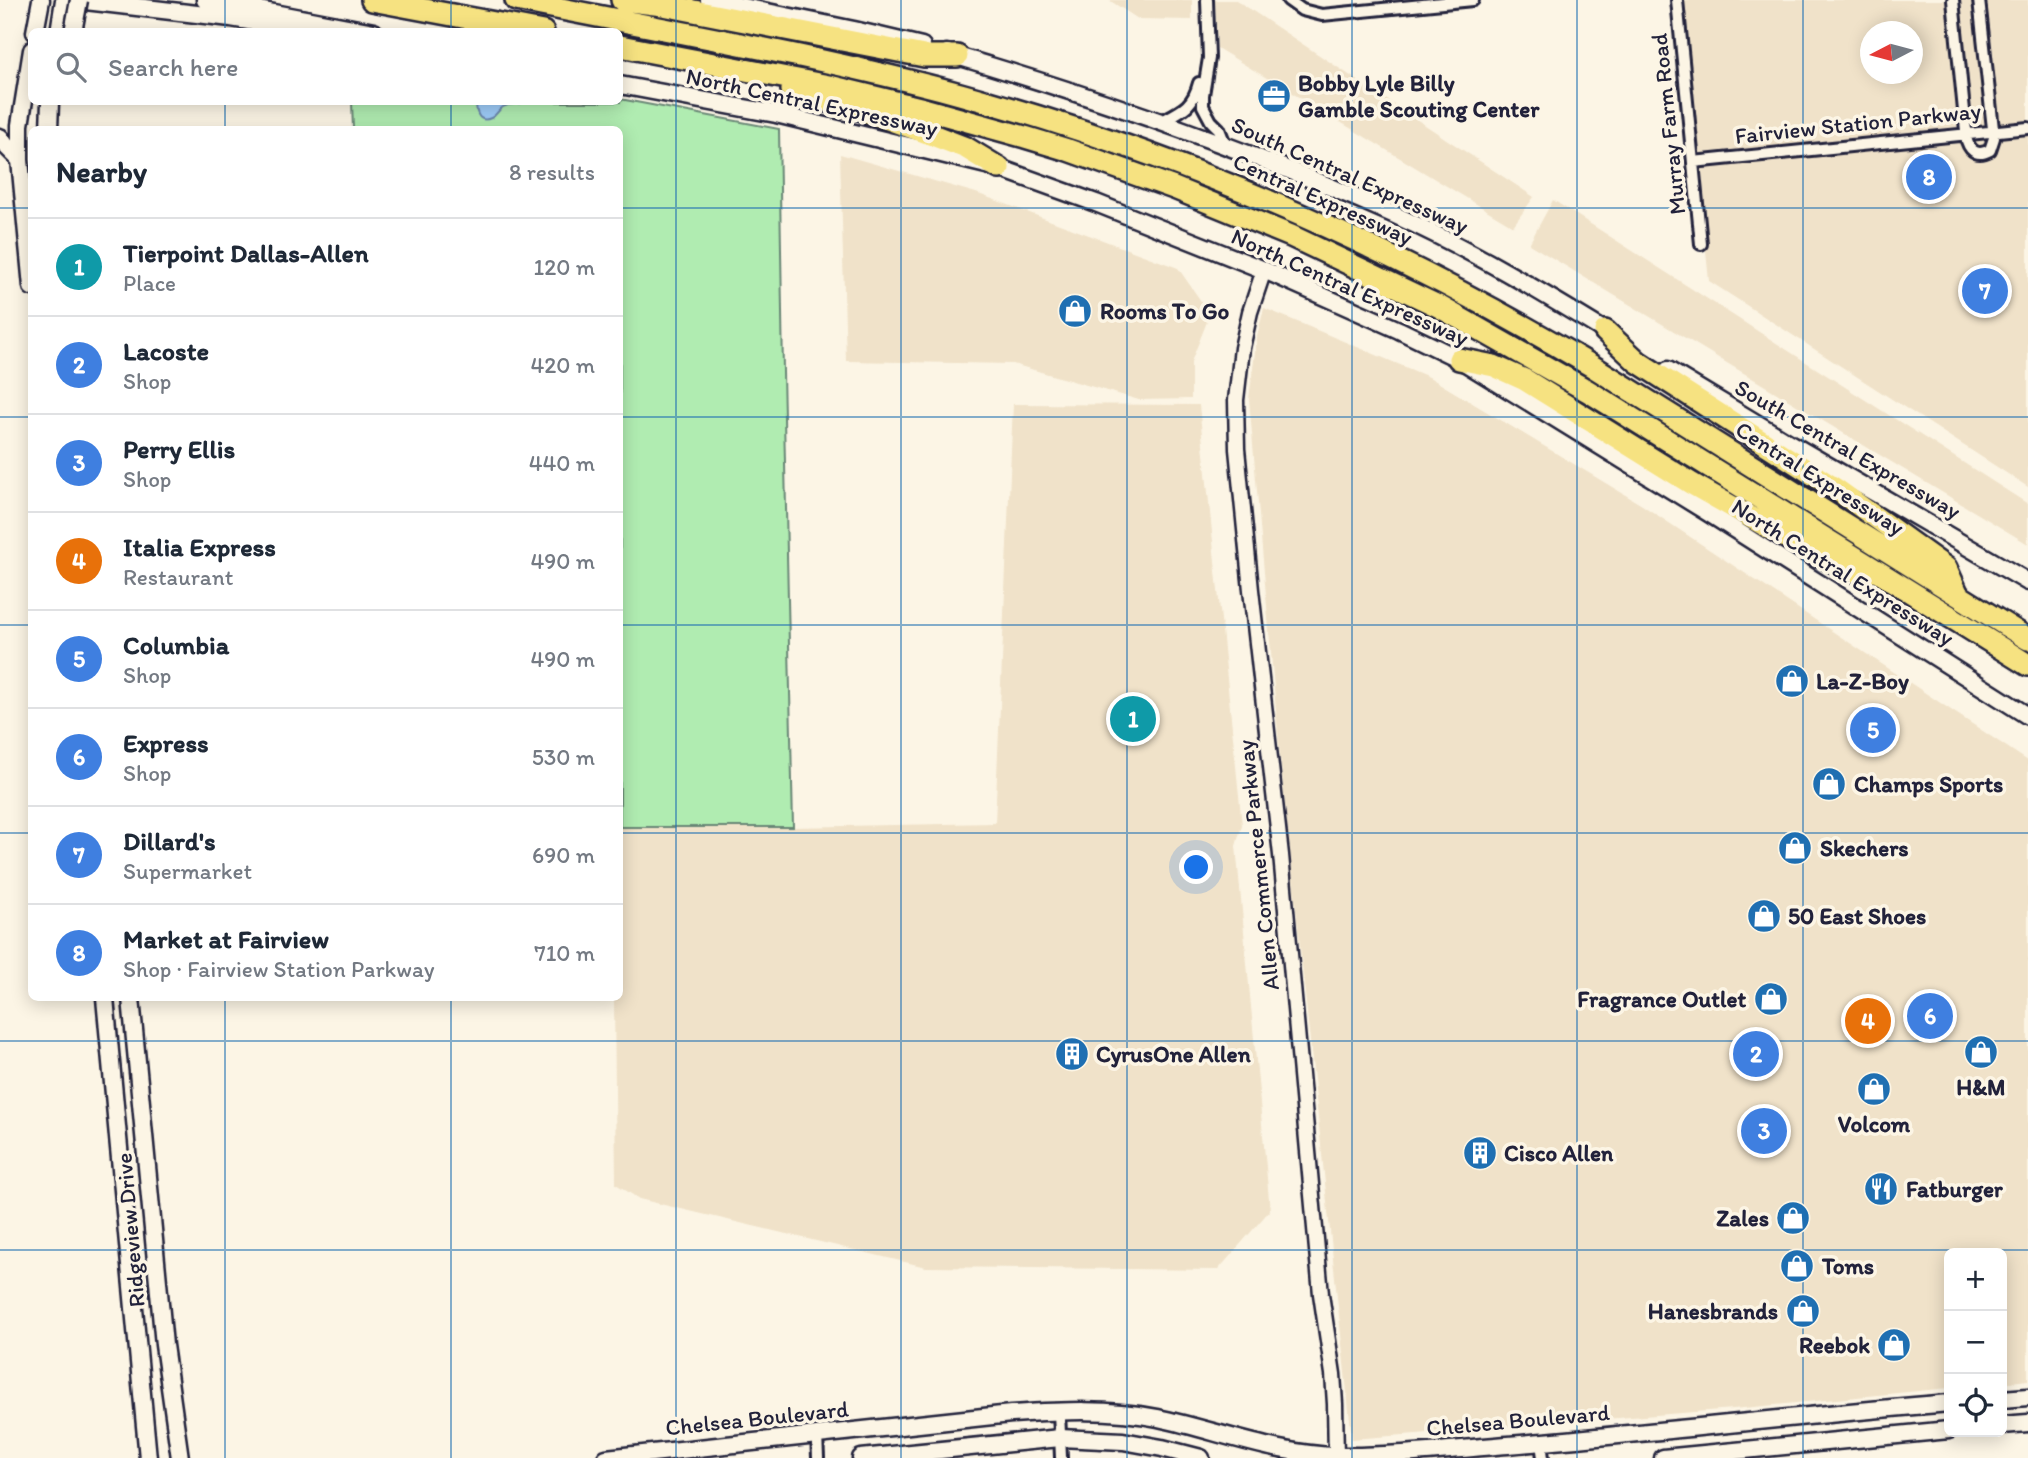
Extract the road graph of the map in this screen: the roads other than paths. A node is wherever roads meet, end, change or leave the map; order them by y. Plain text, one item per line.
1 (41, 0) edge
2 (64, 0) edge
3 (78, 0) edge
4 (205, 0) edge
5 (372, 0) edge
6 (520, 0) edge
7 (622, 0) edge
8 (709, 0) edge
9 (1207, 0) edge
10 (1288, 0) edge
11 (1473, 0) edge
12 (1677, 0) edge
13 (1952, 0) edge
14 (1979, 0) edge
15 (36, 28) edge
16 (60, 28) edge
17 (74, 28) edge
18 (290, 28) edge
19 (354, 28) edge
20 (522, 28) edge
21 (1208, 46) junction
22 (623, 47) edge
23 (957, 56) junction
24 (745, 69) junction
25 (28, 75) edge
26 (623, 86) edge
27 (1163, 121) junction
28 (2028, 128) edge
29 (1993, 131) junction
30 (1966, 134) junction
31 (0, 137) edge
32 (1225, 144) junction
33 (20, 160) junction
34 (1693, 162) junction
35 (999, 168) junction
36 (1701, 244) dead end
37 (28, 245) edge
38 (1264, 270) junction
39 (1605, 331) junction
40 (1459, 359) junction
41 (2028, 582) edge
42 (1905, 588) junction
43 (1958, 595) junction
44 (2028, 639) edge
45 (2028, 666) edge
46 (2028, 716) edge
47 (104, 1001) edge
48 (131, 1001) edge
49 (2028, 1398) edge
50 (2007, 1399) edge
51 (1944, 1405) edge
52 (1059, 1411) junction
53 (2028, 1423) edge
54 (2007, 1425) edge
55 (1944, 1430) edge
56 (817, 1435) junction
57 (1060, 1438) junction
58 (1542, 1450) edge
59 (1336, 1457) edge
60 (148, 1458) edge
61 (180, 1458) edge
62 (606, 1458) edge
63 (818, 1458) edge
64 (861, 1458) edge
65 (1061, 1458) edge
66 (1201, 1458) edge
67 (1663, 1458) edge

1 - 15 main road
2 - 16 main road
3 - 17 main road, bridge
3 - 18 main road
4 - 19 main road
5 - 20 highway
6 - 43 highway, Central Expressway
7 - 23 highway
8 - 23 main road, South Central Expressway
9 - 21 street
10 - 11 street
12 - 34 street, Murray Farm Road
13 - 30 street
14 - 29 street
21 - 27 street
21 - 32 street
22 - 24 highway, Central Expressway
23 - 27 main road, South Central Expressway
24 - 35 highway
24 - 42 highway, Central Expressway
25 - 33 main road
26 - 35 main road, North Central Expressway
27 - 32 main road, South Central Expressway
28 - 29 street, Fairview Station Parkway
29 - 30 street, Fairview Station Parkway
29 - 30 street
30 - 34 street, Fairview Station Parkway
31 - 33 main road
32 - 39 main road, South Central Expressway
33 - 37 main road
34 - 36 street, Murray Farm Road
35 - 38 main road, North Central Expressway
38 - 40 main road, North Central Expressway
38 - 59 street, Allen Commerce Parkway
39 - 41 main road, South Central Expressway
39 - 43 highway
40 - 42 highway
40 - 46 main road, North Central Expressway
42 - 45 highway, Central Expressway
43 - 44 highway, Central Expressway
47 - 60 main road, Ridgeview Drive
48 - 61 main road, Ridgeview Drive
49 - 50 main road
51 - 58 main road, Chelsea Boulevard
52 - 56 main road, Chelsea Boulevard
52 - 57 street
52 - 59 main road, Chelsea Boulevard
53 - 54 main road
55 - 67 main road
56 - 62 main road, Chelsea Boulevard
56 - 63 street
57 - 64 main road
57 - 65 street
57 - 66 main road
58 - 59 main road, Chelsea Boulevard

